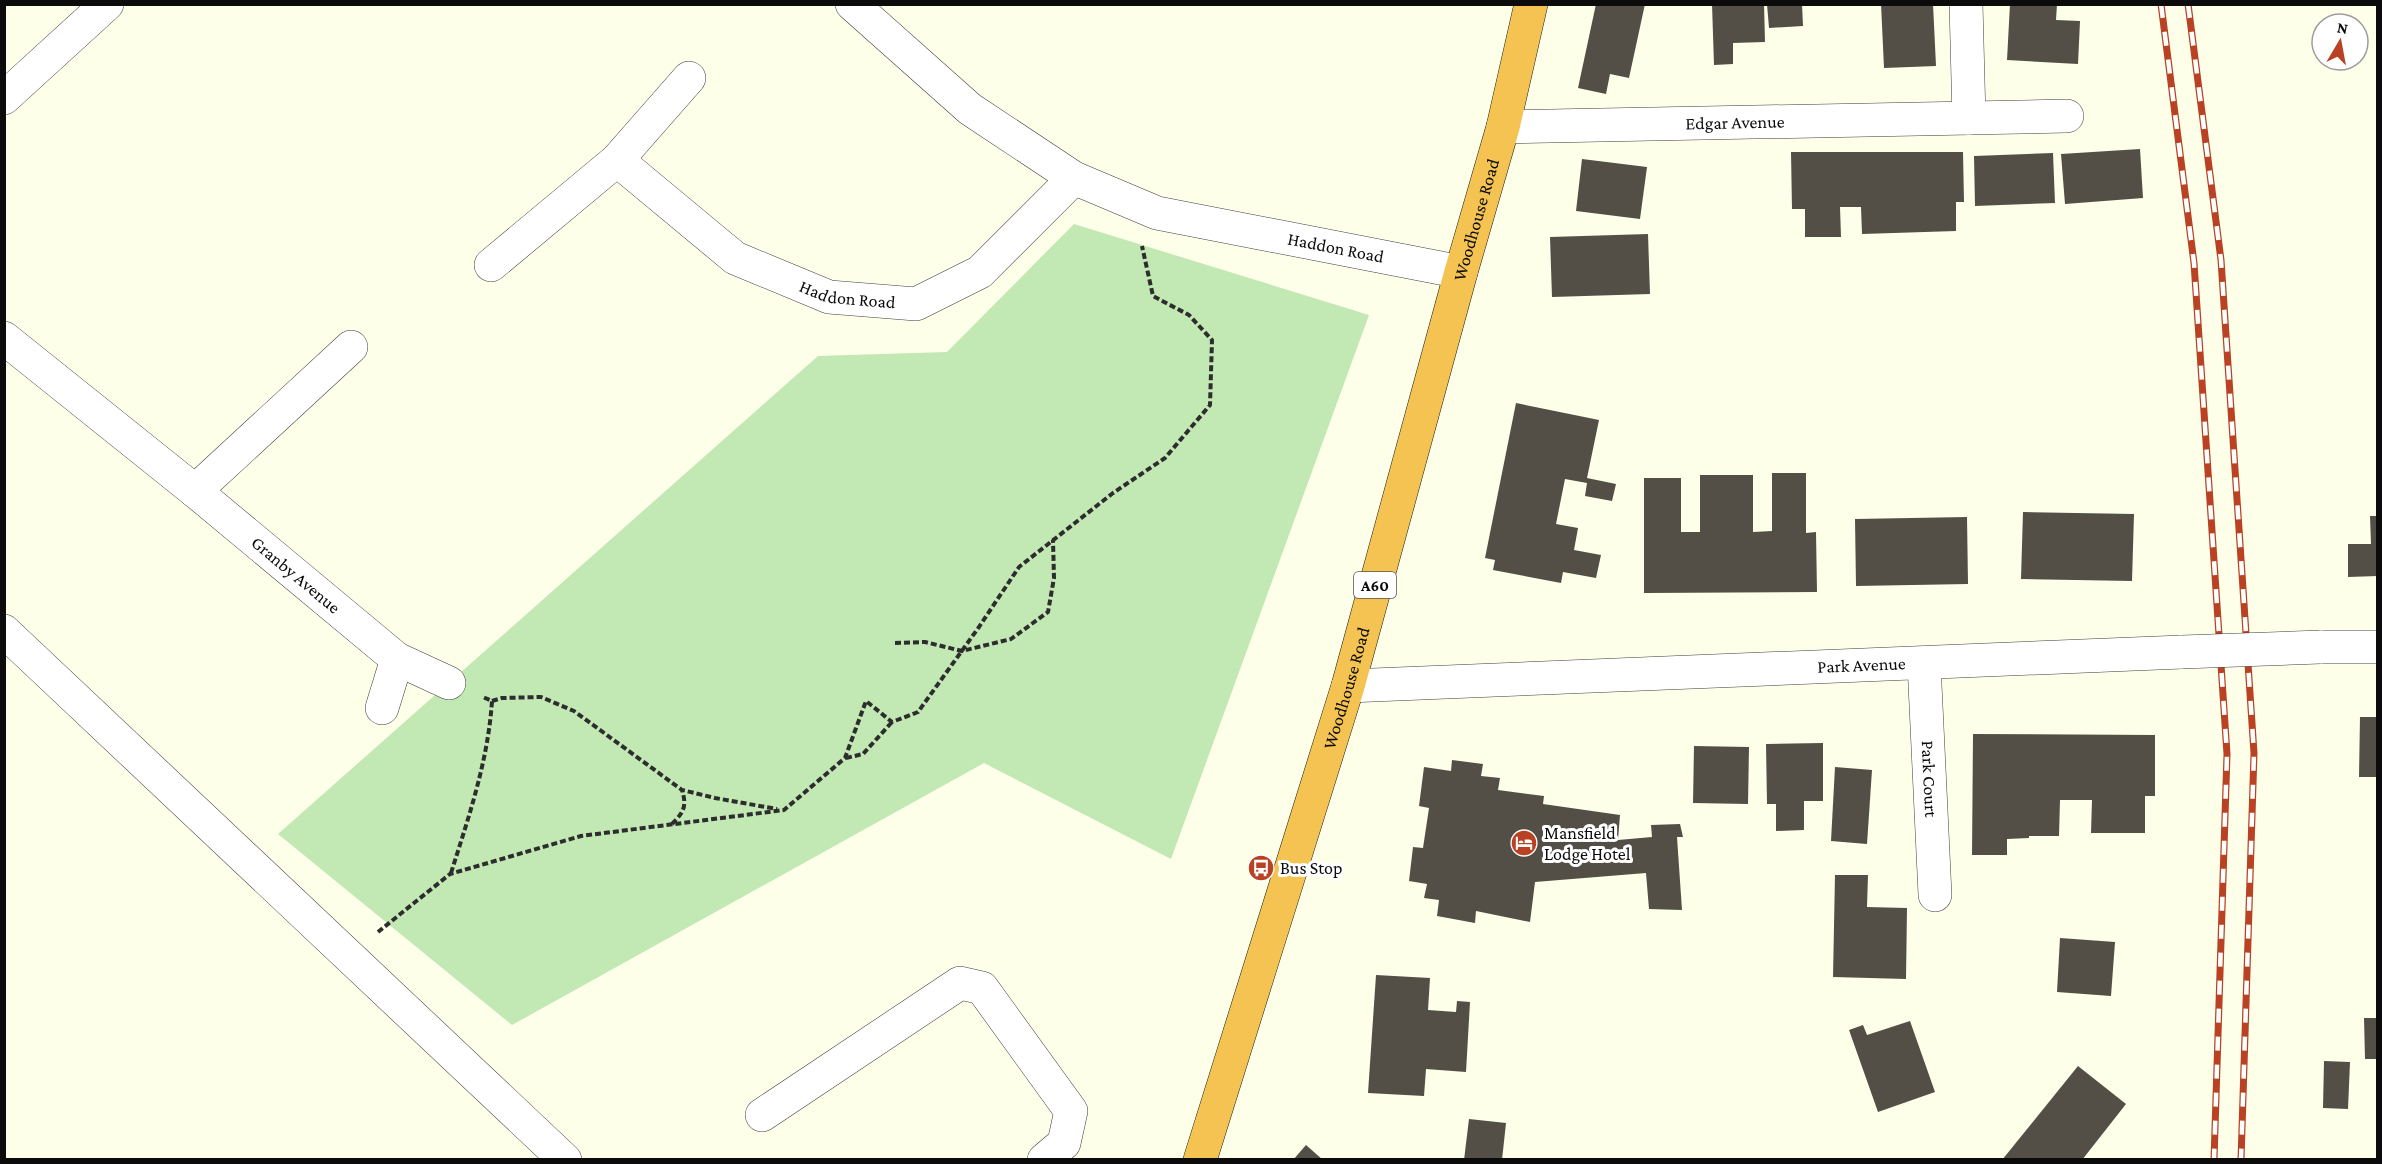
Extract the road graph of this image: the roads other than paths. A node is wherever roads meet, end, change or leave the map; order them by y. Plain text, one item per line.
1 (107, 4) edge
2 (852, 4) edge
3 (1531, 4) edge
4 (1966, 4) edge
5 (689, 78) dead end
6 (4, 98) edge
7 (2067, 116) dead end
8 (1969, 118) junction
9 (1503, 127) junction
10 (617, 160) junction
11 (1074, 178) junction
12 (491, 265) dead end
13 (1461, 272) junction
14 (4, 338) edge
15 (351, 347) dead end
16 (195, 491) junction
17 (4, 631) edge
18 (2378, 647) edge
19 (397, 659) junction
20 (1924, 663) junction
21 (449, 683) road end
22 (1348, 686) junction
23 (382, 708) dead end
24 (1935, 896) dead end
25 (762, 1115) dead end
26 (565, 1160) edge
27 (1044, 1160) edge
28 (1200, 1160) edge

1 - 6 street
2 - 11 street, Haddon Road
3 - 9 highway, Woodhouse Road / A60
4 - 8 street
5 - 10 street
7 - 8 street, Edgar Avenue
8 - 9 street, Edgar Avenue
9 - 13 highway, Woodhouse Road / A60
10 - 11 street, Haddon Road
10 - 12 street
11 - 13 street, Haddon Road
13 - 22 highway, Woodhouse Road / A60
14 - 16 street, Granby Avenue
15 - 16 street
16 - 19 street, Granby Avenue
17 - 26 street
18 - 20 street, Park Avenue, bridge
19 - 21 street, Granby Avenue
19 - 23 street
20 - 22 street, Park Avenue
20 - 24 street, Park Court
22 - 28 highway, Woodhouse Road / A60
25 - 27 street

